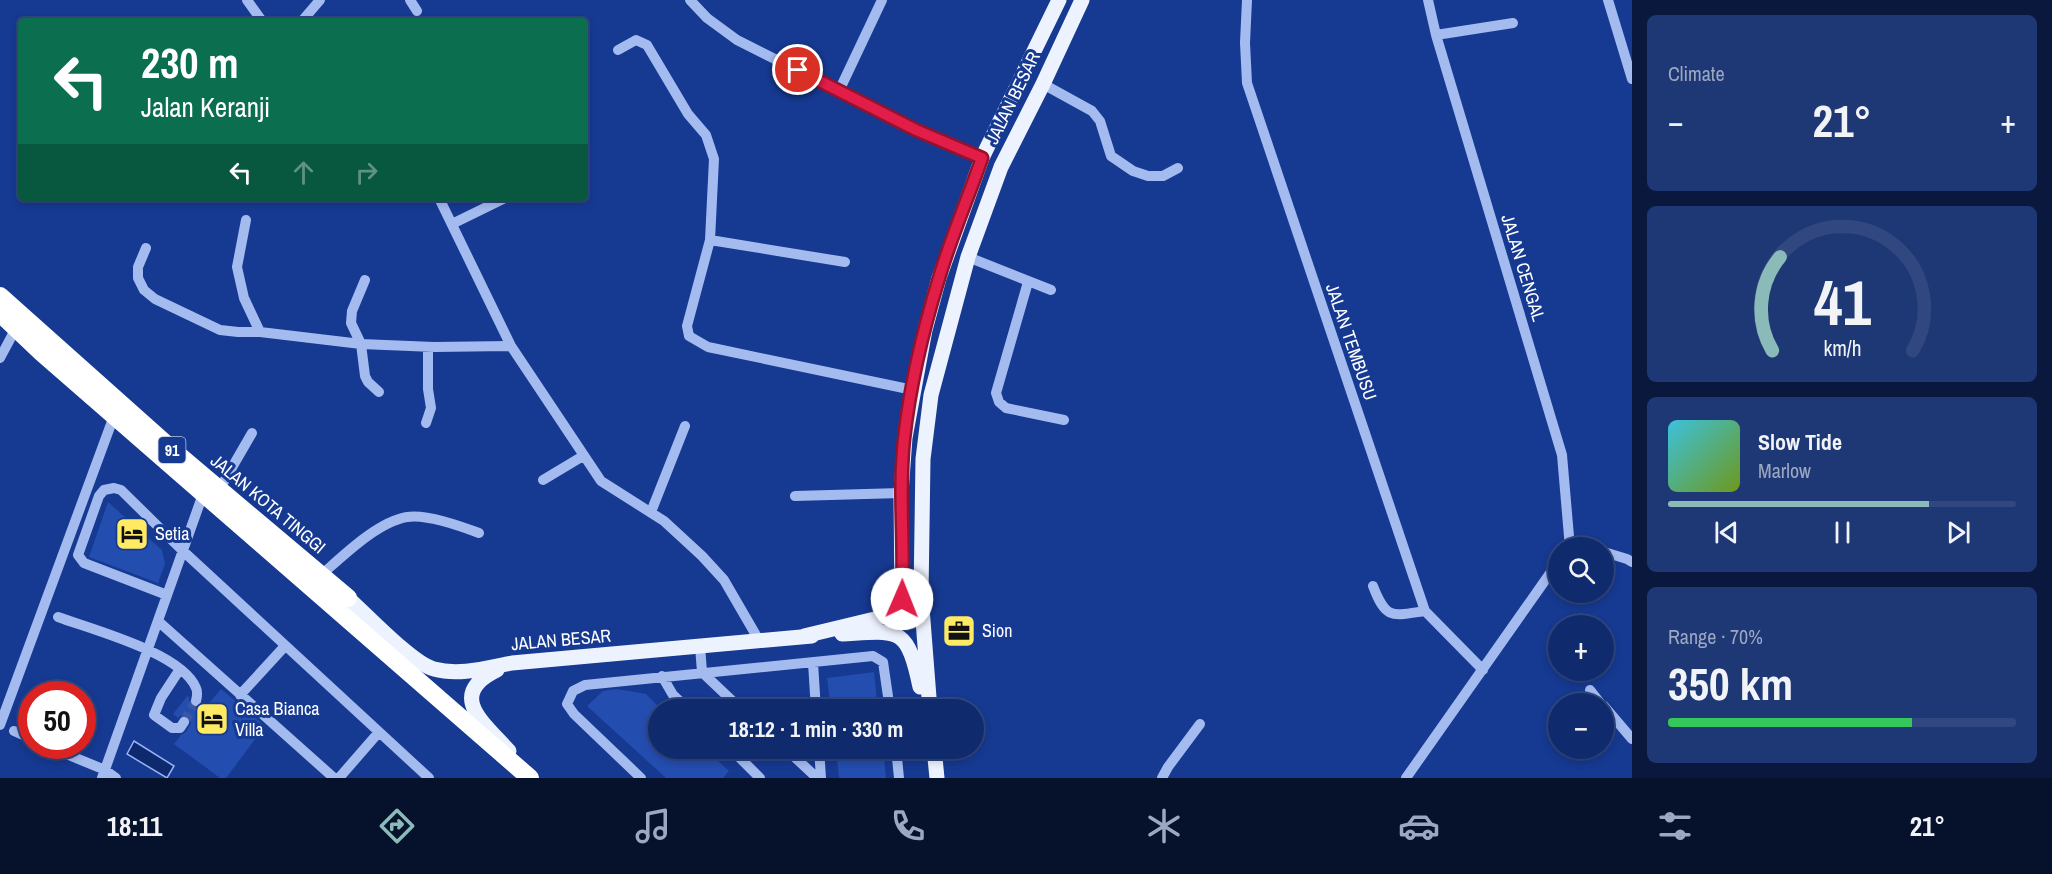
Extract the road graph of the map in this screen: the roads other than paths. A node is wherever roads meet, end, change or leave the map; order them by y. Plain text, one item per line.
1 (247, 0) edge
2 (320, 0) edge
3 (410, 0) edge
4 (690, 0) edge
5 (882, 0) edge
6 (1059, 0) edge
7 (1082, 0) edge
8 (1247, 0) edge
9 (1428, 0) edge
10 (1608, 0) edge
11 (417, 11) dead end
12 (260, 18) edge
13 (305, 18) edge
14 (1514, 23) dead end
15 (1436, 35) junction
16 (618, 50) dead end
17 (1632, 79) edge
18 (1043, 84) junction
19 (839, 91) junction
20 (982, 158) junction
21 (1178, 168) dead end
22 (440, 201) edge
23 (499, 201) edge
24 (246, 220) dead end
25 (452, 224) junction
26 (710, 240) junction
27 (147, 248) dead end
28 (968, 257) junction
29 (845, 262) dead end
30 (365, 280) dead end
31 (1028, 282) junction
32 (1051, 290) dead end
33 (0, 296) edge
34 (0, 313) edge
35 (15, 328) junction
36 (260, 332) junction
37 (361, 344) junction
38 (511, 346) junction
39 (428, 347) junction
40 (0, 358) edge
41 (913, 390) junction
42 (379, 392) dead end
43 (114, 416) junction
44 (1064, 420) dead end
45 (426, 423) dead end
46 (685, 426) dead end
47 (252, 433) dead end
48 (583, 456) junction
49 (543, 480) dead end
50 (211, 492) junction
51 (901, 493) junction
52 (795, 496) dead end
53 (651, 512) junction
54 (479, 533) dead end
55 (1572, 537) edge
56 (183, 551) junction
57 (1614, 554) edge
58 (1630, 557) edge
59 (320, 576) junction
60 (1548, 576) edge
61 (1373, 586) dead end
62 (167, 595) junction
63 (348, 598) joint
64 (1425, 611) junction
65 (58, 617) dead end
66 (158, 621) junction
67 (804, 636) junction
68 (760, 642) junction
69 (285, 645) junction
70 (700, 646) junction
71 (148, 650) junction
72 (512, 663) junction
73 (813, 663) junction
74 (180, 669) junction
75 (1483, 670) junction
76 (702, 672) junction
77 (662, 676) junction
78 (1590, 690) dead end
79 (1592, 693) edge
80 (240, 695) junction
81 (677, 699) edge
82 (730, 699) edge
83 (815, 699) edge
84 (888, 699) edge
85 (923, 699) edge
86 (929, 699) edge
87 (196, 701) dead end
88 (1614, 719) edge
89 (184, 722) dead end
90 (1200, 723) dead end
91 (0, 725) edge
92 (14, 731) dead end
93 (379, 732) junction
94 (18, 733) edge
95 (1632, 739) edge
96 (73, 759) edge
97 (740, 759) edge
98 (796, 759) edge
99 (820, 759) edge
100 (897, 759) edge
101 (935, 759) edge
102 (103, 774) edge
103 (756, 777) edge
104 (116, 778) edge
105 (334, 778) edge
106 (339, 778) edge
107 (429, 778) edge
108 (532, 778) edge
109 (641, 778) edge
110 (816, 778) edge
111 (821, 778) edge
112 (899, 778) edge
113 (938, 778) edge
114 (1161, 778) edge
115 (1406, 778) edge

1 - 12 street
2 - 13 street
3 - 11 street
4 - 19 street
5 - 19 street
6 - 20 main road, JALAN BESAR
7 - 18 main road, JALAN BESAR
8 - 64 street, JALAN TEMBUSU
9 - 15 street, JALAN CENGAL
10 - 17 street
14 - 15 street
15 - 55 street, JALAN CENGAL
16 - 26 street
18 - 21 street
18 - 28 main road, JALAN BESAR
19 - 20 street
20 - 41 main road, JALAN BESAR
22 - 25 street
23 - 25 street
24 - 36 street
25 - 38 street
26 - 29 street
26 - 41 street
27 - 36 street
28 - 31 street
28 - 86 main road, JALAN BESAR
30 - 37 street
31 - 32 street
31 - 44 street
33 - 50 highway, JALAN KOTA TINGGI / 91
34 - 35 highway
35 - 40 street
35 - 43 highway
36 - 37 street
37 - 39 street
37 - 42 street
38 - 39 street
38 - 48 street
39 - 45 street
41 - 51 main road, JALAN BESAR
43 - 50 highway
43 - 91 street
46 - 53 street
47 - 50 street
48 - 49 street
48 - 53 street
50 - 56 street
50 - 59 highway, JALAN KOTA TINGGI / 91
50 - 108 highway
51 - 52 street
51 - 67 main road, JALAN BESAR
53 - 68 street
54 - 59 street
56 - 62 street
56 - 62 street
56 - 69 street
57 - 58 street
59 - 63 highway, JALAN KOTA TINGGI / 91
60 - 75 street
61 - 64 street
62 - 66 street
63 - 72 main road, JALAN BESAR
64 - 75 street, JALAN TEMBUSU
65 - 71 street
66 - 71 street
66 - 80 street
67 - 68 main road, JALAN BESAR
67 - 85 main road, JALAN BESAR
68 - 70 main road, JALAN BESAR
69 - 80 street
69 - 93 street
70 - 72 main road, JALAN BESAR
70 - 76 street
71 - 74 street
71 - 102 street
72 - 108 main road
73 - 76 street
73 - 83 street
73 - 84 street
74 - 87 street
74 - 89 street
75 - 115 street
76 - 77 street
76 - 82 street
77 - 81 street
77 - 109 street
78 - 79 street
80 - 105 street
88 - 95 street
90 - 114 street
92 - 94 street
93 - 106 street
93 - 107 street
96 - 102 street
97 - 103 street
98 - 110 street
99 - 111 street
100 - 112 street
101 - 113 main road
102 - 104 street

